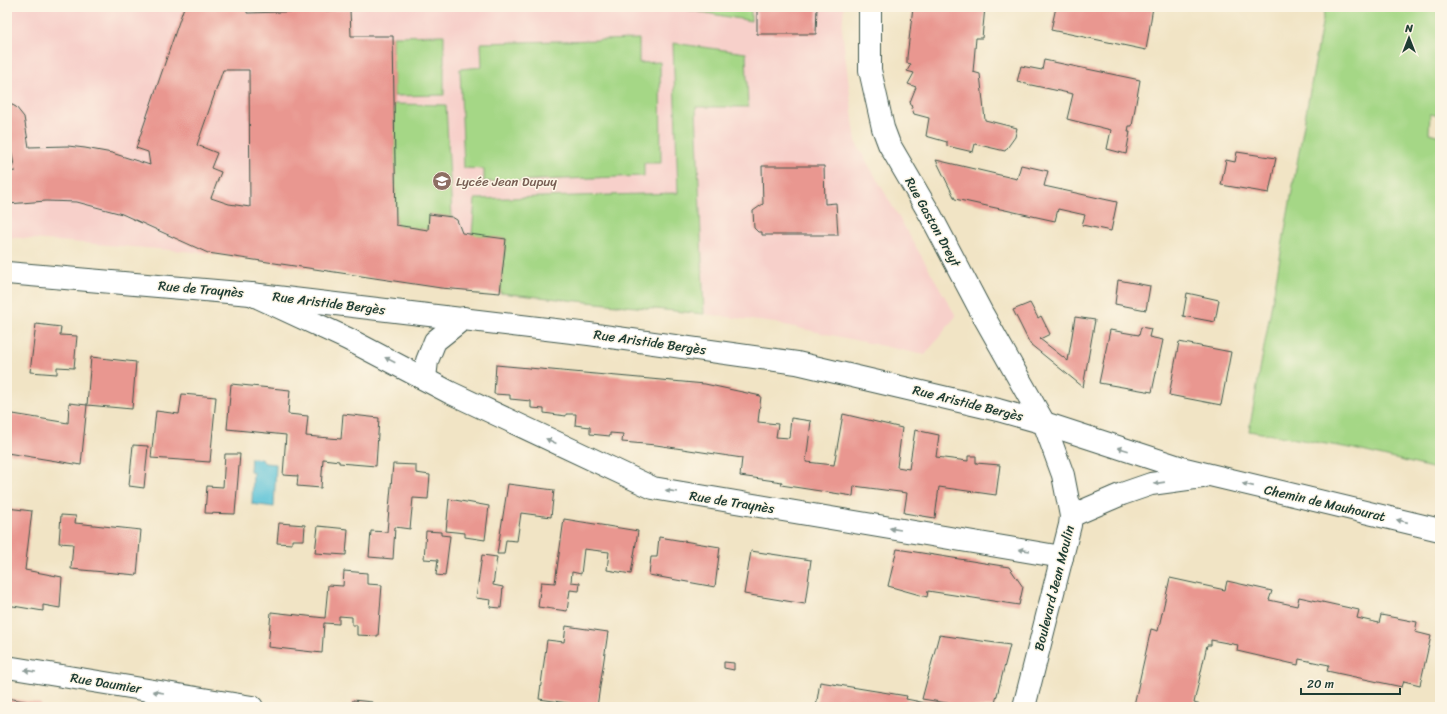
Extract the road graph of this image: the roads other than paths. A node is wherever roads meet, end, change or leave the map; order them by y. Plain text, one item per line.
1 (870, 7) edge
2 (7, 272) edge
3 (251, 294) junction
4 (464, 318) junction
5 (425, 378) junction
6 (1044, 423) junction
7 (1211, 475) junction
8 (1071, 516) junction
9 (1440, 530) edge
10 (1062, 556) junction
11 (7, 667) edge
12 (249, 707) edge
13 (1024, 707) edge

1 - 6 street, Rue Gaston Dreyt
2 - 3 street, Rue de Traynès
3 - 4 street, Rue Aristide Bergès
5 -> 3 street, Rue de Traynès
4 - 5 street
4 - 6 street, Rue Aristide Bergès
10 -> 5 street, Rue de Traynès
7 -> 6 street, Chemin de Mauhourat
6 - 8 street, Boulevard Jean Moulin
7 -> 8 street, Chemin de Mauhourat
9 -> 7 street, Chemin de Mauhourat
8 - 10 street, Boulevard Jean Moulin
10 - 13 street, Boulevard Jean Moulin
12 -> 11 street, Rue Daumier

